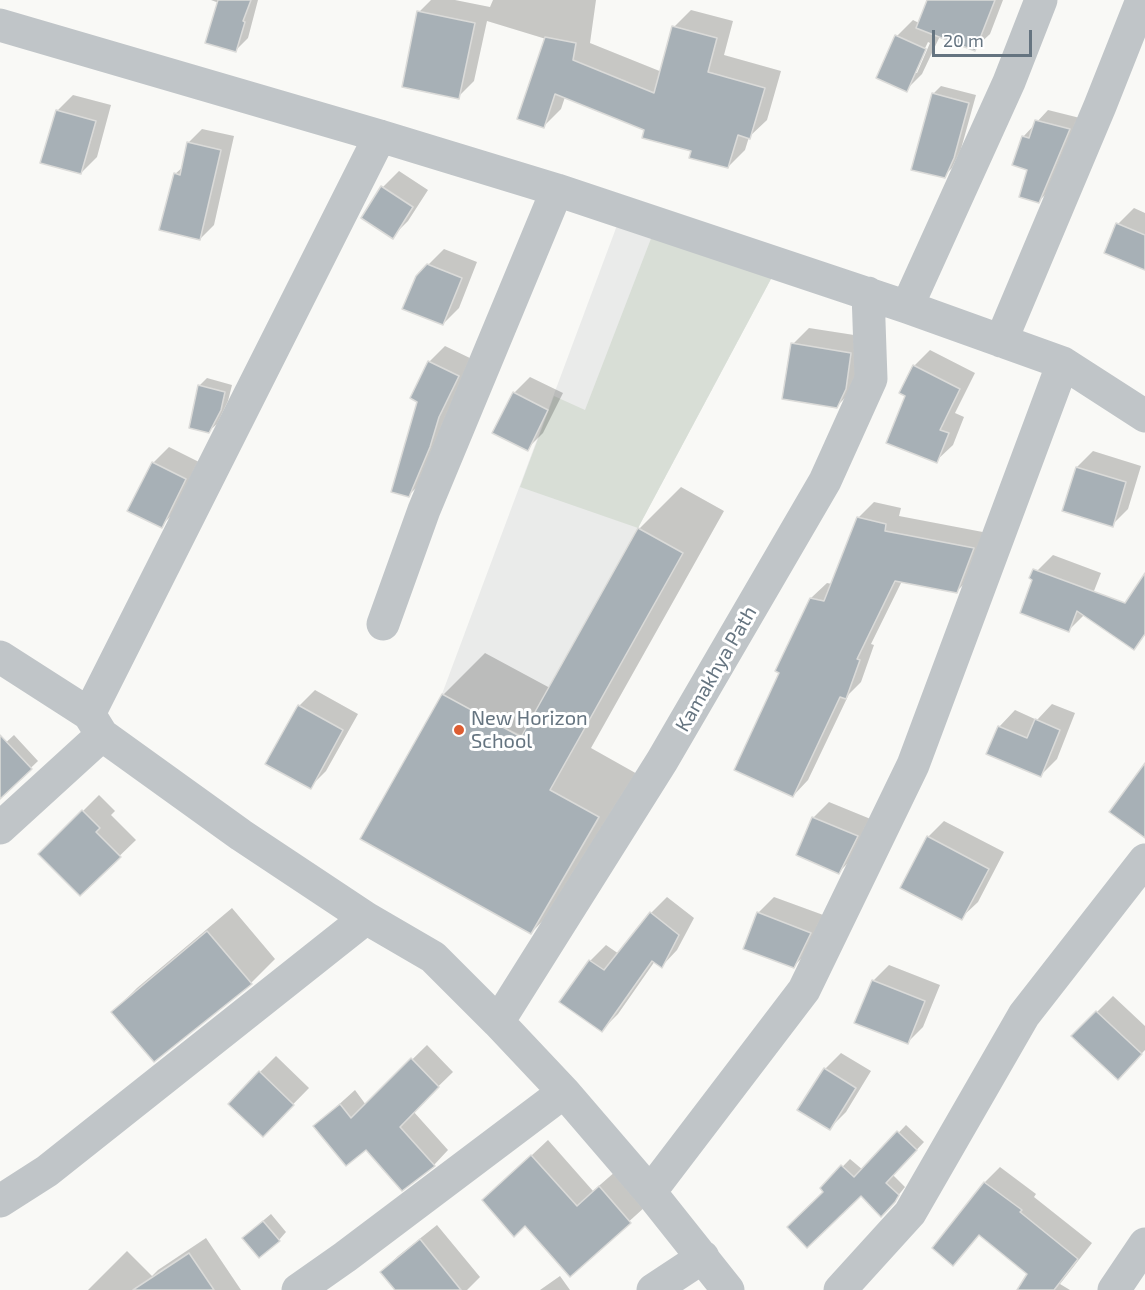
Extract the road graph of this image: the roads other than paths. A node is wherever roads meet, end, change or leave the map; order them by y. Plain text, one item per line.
1 (1041, 0) edge
2 (1142, 0) edge
3 (0, 25) edge
4 (380, 136) junction
5 (556, 190) junction
6 (868, 293) junction
7 (908, 307) junction
8 (1001, 341) junction
9 (1063, 363) junction
10 (1145, 416) edge
11 (383, 624) dead end
12 (0, 657) edge
13 (96, 724) junction
14 (0, 828) edge
15 (1145, 860) edge
16 (366, 918) junction
17 (498, 1022) junction
18 (564, 1092) junction
19 (650, 1192) junction
20 (0, 1202) edge
21 (1145, 1244) edge
22 (703, 1257) junction
23 (298, 1290) edge
24 (653, 1290) edge
25 (728, 1290) edge
26 (840, 1290) edge
27 (1114, 1290) edge

1 - 7 street
2 - 8 street
3 - 4 street
4 - 5 street
4 - 13 street
5 - 6 street
5 - 11 street
6 - 7 street
6 - 17 street, Kamakhya Path
7 - 8 street
8 - 9 street
9 - 10 street
9 - 19 street
12 - 13 street
13 - 14 street
13 - 16 street
15 - 26 street
16 - 17 street
16 - 20 street
17 - 18 street
18 - 19 street
18 - 23 street
19 - 22 street
21 - 27 street
22 - 24 street
22 - 25 street

